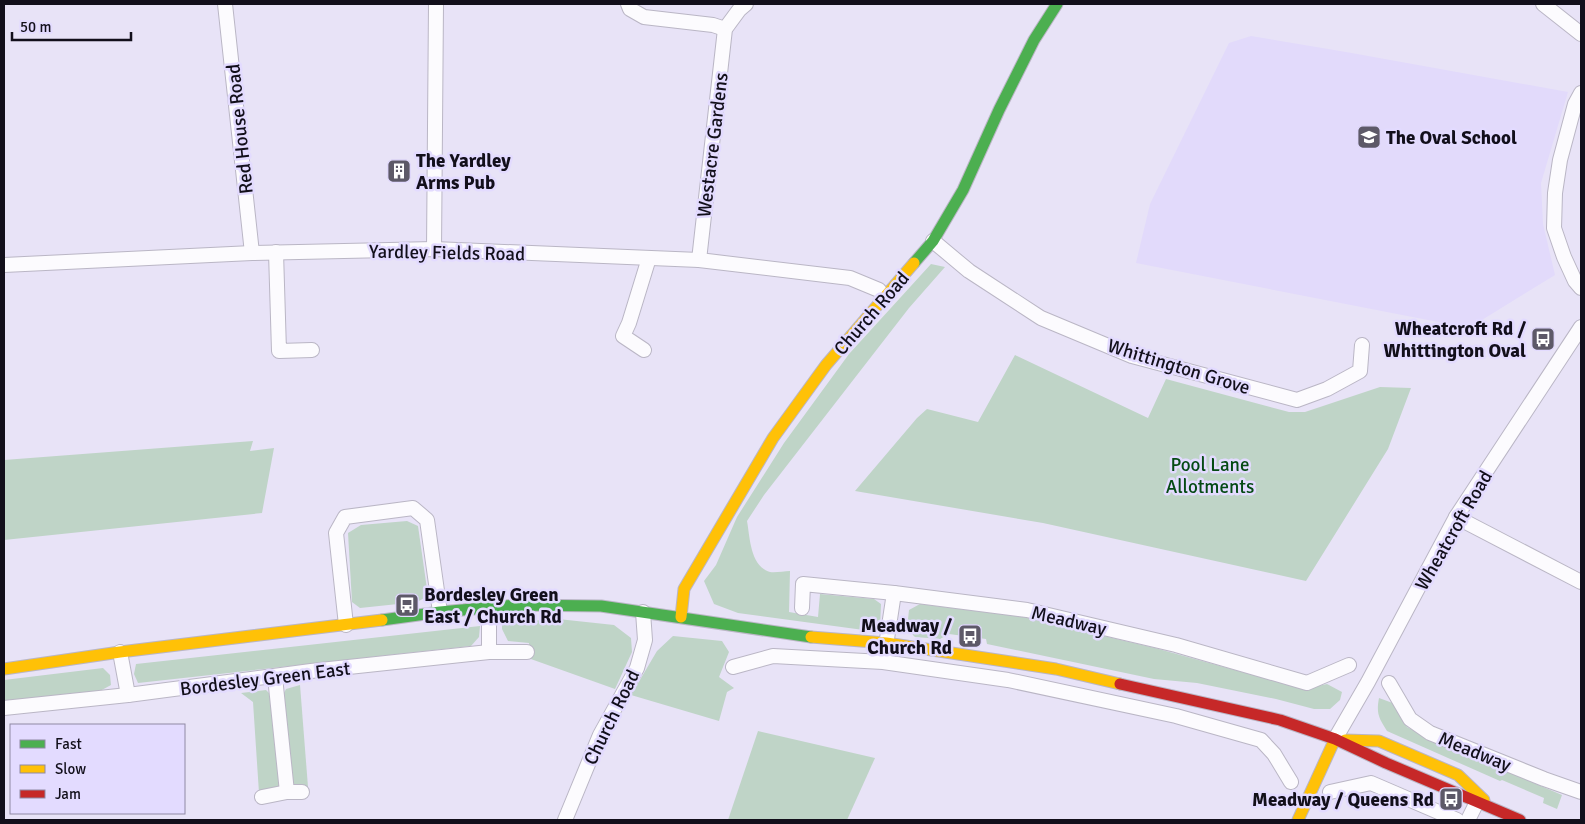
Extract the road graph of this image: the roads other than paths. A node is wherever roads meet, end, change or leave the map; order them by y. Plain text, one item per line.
1 (226, 4) edge
2 (436, 4) edge
3 (628, 4) edge
4 (746, 4) edge
5 (1057, 4) edge
6 (1543, 4) edge
7 (725, 29) junction
8 (1581, 34) edge
9 (1581, 93) edge
10 (1574, 132) edge
11 (933, 241) junction
12 (434, 249) junction
13 (276, 252) junction
14 (252, 253) junction
15 (649, 258) junction
16 (699, 260) junction
17 (4, 265) edge
18 (1581, 288) edge
19 (884, 297) junction
20 (1581, 327) edge
21 (1362, 345) dead end
22 (312, 350) dead end
23 (644, 350) dead end
24 (1456, 517) junction
25 (1581, 582) edge
26 (894, 593) junction
27 (489, 607) junction
28 (802, 608) dead end
29 (440, 612) junction
30 (643, 612) junction
31 (681, 617) junction
32 (346, 625) junction
33 (886, 643) junction
34 (120, 652) junction
35 (489, 652) junction
36 (527, 652) dead end
37 (883, 662) junction
38 (1349, 665) dead end
39 (734, 667) dead end
40 (4, 669) edge
41 (274, 676) junction
42 (1388, 683) dead end
43 (128, 694) junction
44 (1180, 698) junction
45 (4, 708) edge
46 (1176, 716) junction
47 (1335, 739) junction
48 (1291, 782) dead end
49 (287, 792) junction
50 (302, 792) dead end
51 (1330, 792) dead end
52 (1581, 792) edge
53 (262, 797) dead end
54 (1477, 802) junction
55 (1492, 808) junction
56 (565, 820) edge
57 (1298, 820) edge
58 (1457, 820) edge
59 (1468, 820) edge
60 (1520, 820) edge

1 - 14 street, Red House Road
2 - 12 street
3 - 7 street
4 - 7 street
5 - 11 street, Church Road
6 - 8 street
7 - 16 street, Westacre Gardens
9 - 10 street
10 - 18 street
11 - 19 street, Church Road
11 - 21 street, Whittington Grove
12 - 13 street, Yardley Fields Road
12 - 15 street, Yardley Fields Road
13 - 14 street, Yardley Fields Road
13 - 22 street
14 - 17 street, Yardley Fields Road
15 - 16 street, Yardley Fields Road
15 - 23 street
16 - 19 street, Yardley Fields Road
19 - 31 street, Church Road
20 - 24 street, Wheatcroft Road
24 - 25 street
24 - 47 street, Wheatcroft Road
26 - 28 street, Meadway
26 - 33 street
26 - 38 street, Meadway
27 - 29 street
27 - 30 street
27 - 35 street
29 - 32 street
29 - 32 street
30 - 31 street, Meadway
30 - 56 street, Church Road
31 - 33 street, Meadway
32 - 34 street
33 - 37 street
33 - 44 street, Meadway
34 - 40 street
34 - 43 street
35 - 36 street, Bordesley Green East
35 - 41 street, Bordesley Green East
37 - 39 street
37 - 46 street
41 - 43 street, Bordesley Green East
41 - 49 street
42 - 52 street, Meadway
43 - 45 street, Bordesley Green East
44 - 46 street
44 - 47 street, Meadway
46 - 48 street
47 - 54 street, Meadway
47 - 55 street, Meadway
47 - 57 street
49 - 50 street
49 - 53 street
51 - 58 street
54 - 55 street, Meadway
54 - 59 street
55 - 60 street, Meadway

